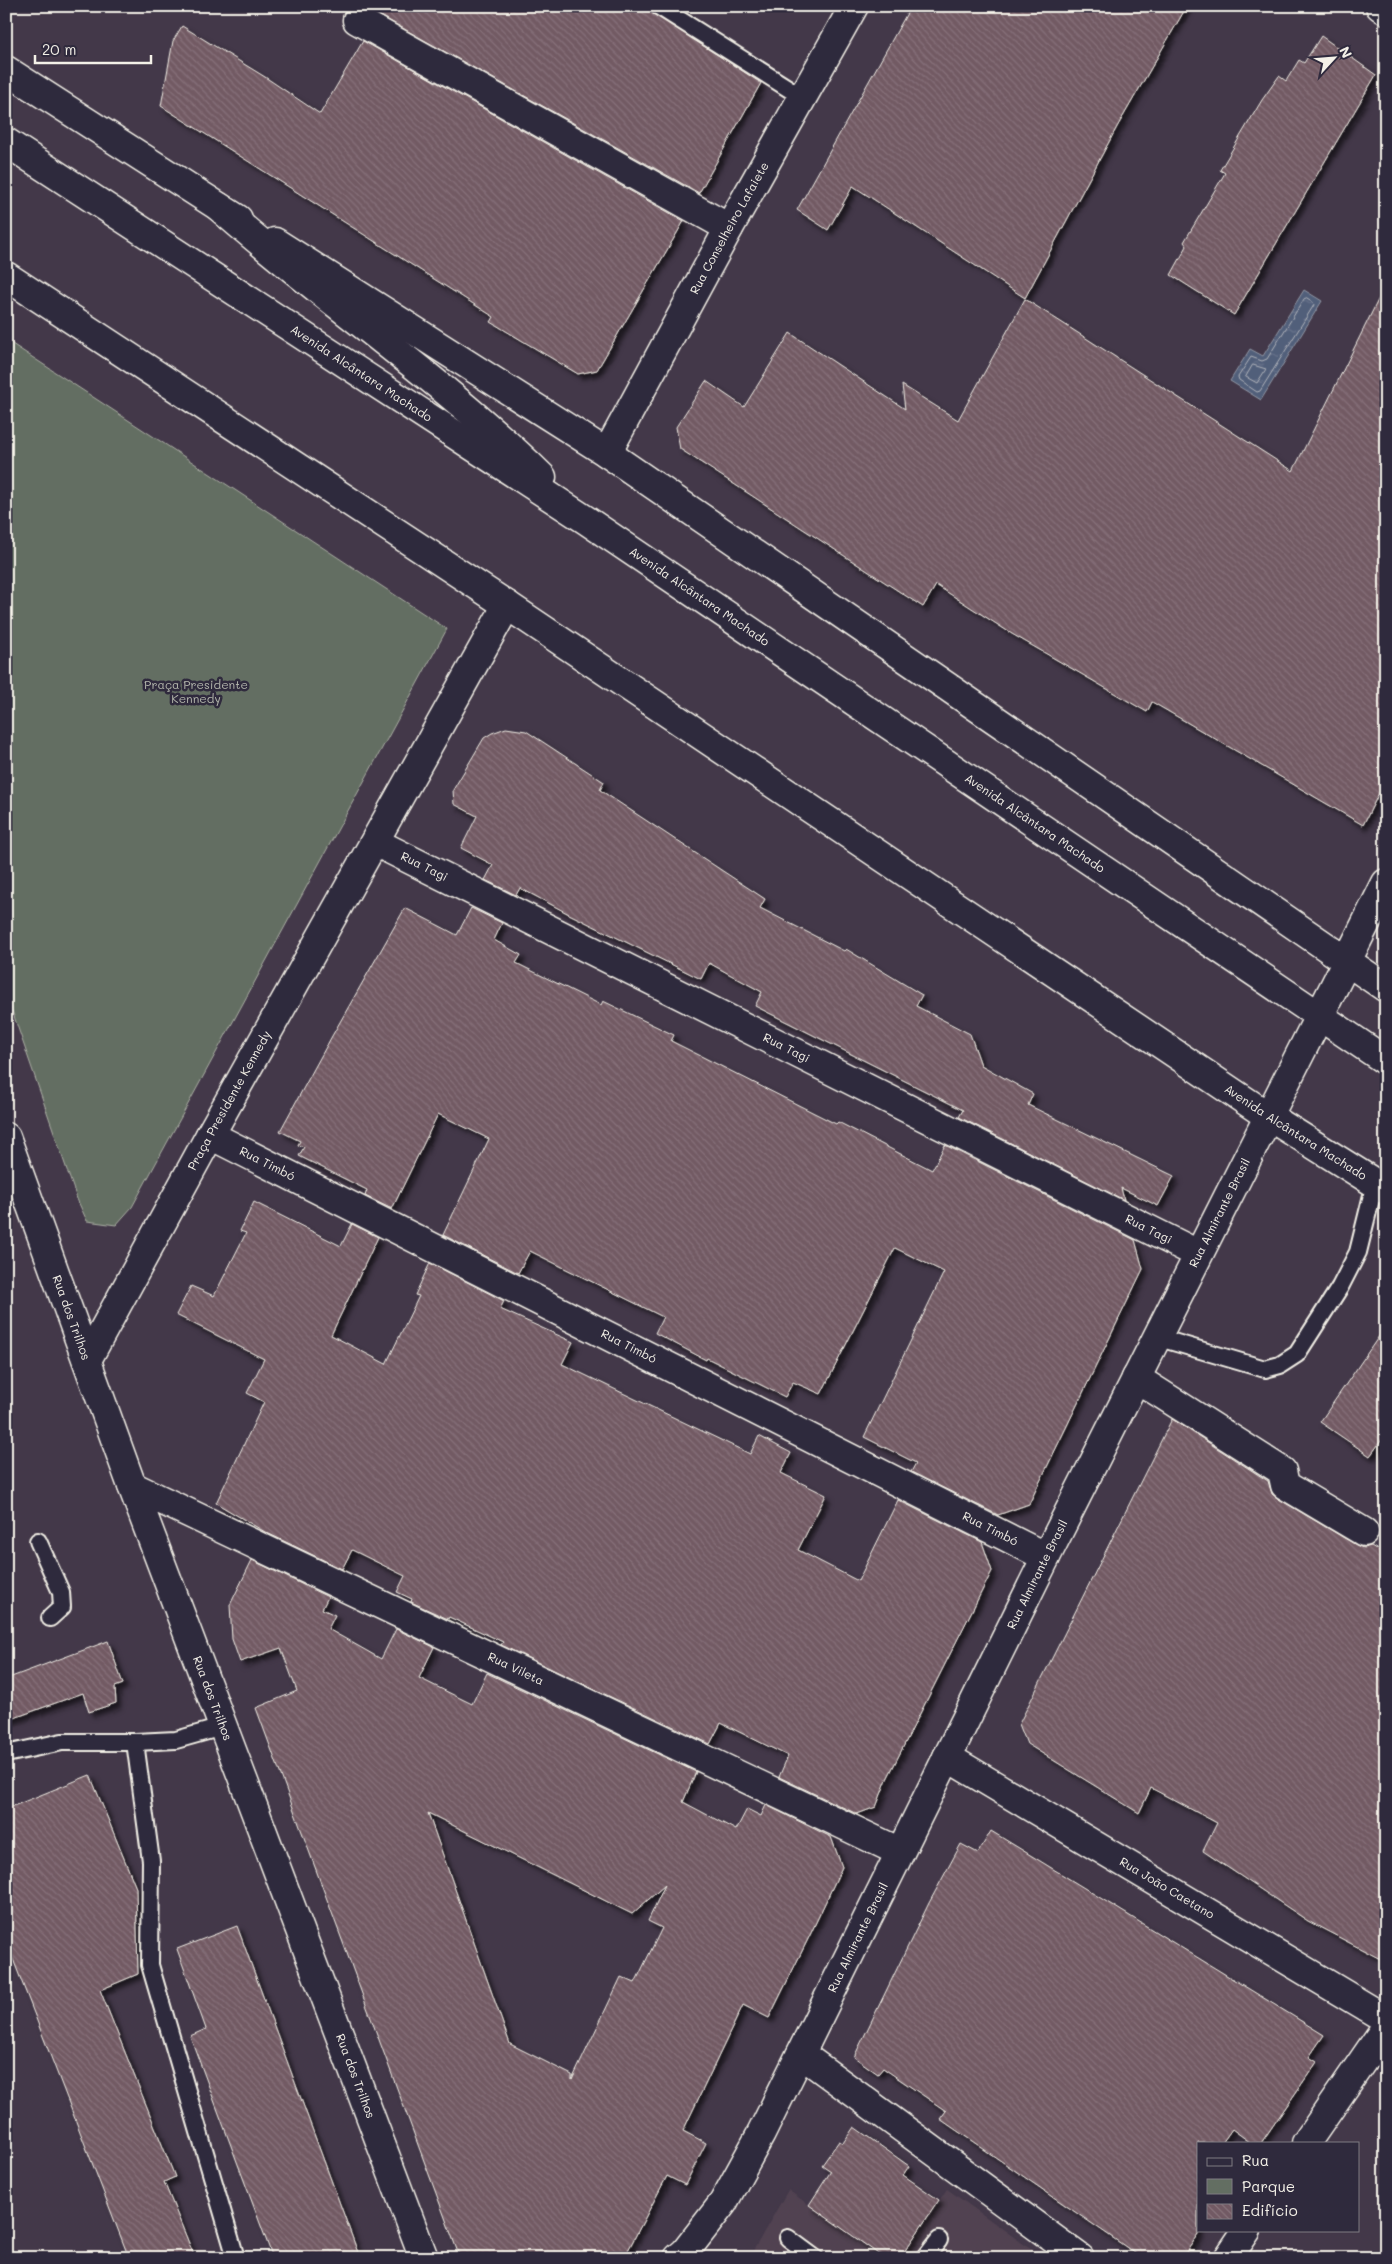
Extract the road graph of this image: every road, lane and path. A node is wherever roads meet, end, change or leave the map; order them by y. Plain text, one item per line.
1 (658, 6) edge
2 (854, 6) edge
3 (1380, 6) edge
4 (1386, 10) edge
5 (357, 20) dead end
6 (6, 70) edge
7 (802, 97) junction
8 (6, 142) edge
9 (219, 207) junction
10 (729, 228) junction
11 (6, 276) edge
12 (608, 452) junction
13 (586, 520) junction
14 (506, 606) junction
15 (375, 842) junction
16 (1386, 883) edge
17 (1347, 961) junction
18 (1386, 988) edge
19 (1320, 1017) junction
20 (1386, 1061) edge
21 (1268, 1116) junction
22 (210, 1135) junction
23 (6, 1137) edge
24 (1380, 1186) edge
25 (1198, 1254) junction
26 (1156, 1337) junction
27 (87, 1360) junction
28 (1136, 1378) junction
29 (132, 1486) junction
30 (1364, 1532) dead end
31 (38, 1541) dead end
32 (1046, 1557) junction
33 (50, 1618) dead end
34 (222, 1727) junction
35 (135, 1742) junction
36 (6, 1754) edge
37 (947, 1757) junction
38 (900, 1852) junction
39 (1386, 2020) edge
40 (1386, 2027) edge
41 (801, 2054) junction
42 (1307, 2142) edge
43 (1245, 2232) edge
44 (788, 2238) dead end
45 (939, 2240) dead end
46 (236, 2258) edge
47 (424, 2258) edge
48 (678, 2258) edge
49 (815, 2258) edge
50 (925, 2258) edge
51 (1080, 2258) edge
52 (1228, 2258) edge

1 - 7 lane
2 - 7 main road, Rua Conselheiro Lafaiete
3 - 4 main road
5 - 10 main road
6 - 9 main road
7 - 10 main road, Rua Conselheiro Lafaiete
8 - 13 main road, Avenida Alcântara Machado
9 - 12 main road
9 - 13 main road
10 - 12 main road, Rua Conselheiro Lafaiete
11 - 14 main road, Avenida Alcântara Machado
12 - 17 main road
13 - 19 main road, Avenida Alcântara Machado
14 - 15 main road, Praça Presidente Kennedy
14 - 21 main road, Avenida Alcântara Machado
15 - 22 main road, Praça Presidente Kennedy
15 - 25 main road, Rua Tagi
16 - 17 main road, Rua Almirante Brasil
17 - 18 main road
17 - 19 main road, Rua Almirante Brasil
19 - 20 main road, Avenida Alcântara Machado
19 - 21 main road, Rua Almirante Brasil
21 - 24 main road, Avenida Alcântara Machado
21 - 25 main road, Rua Almirante Brasil
22 - 27 main road, Praça Presidente Kennedy
22 - 32 main road, Rua Timbó
23 - 27 main road, Rua dos Trilhos
24 - 26 lane
25 - 26 main road, Rua Almirante Brasil
26 - 28 main road, Rua Almirante Brasil
27 - 29 main road, Rua dos Trilhos
28 - 30 main road
28 - 32 main road, Rua Almirante Brasil
29 - 34 main road, Rua dos Trilhos
29 - 38 main road, Rua Vileta
31 - 33 lane
32 - 37 main road, Rua Almirante Brasil
34 - 35 lane
34 - 47 main road, Rua dos Trilhos
35 - 36 lane
35 - 46 lane
37 - 38 main road, Rua Almirante Brasil
37 - 39 main road, Rua João Caetano
38 - 41 main road, Rua Almirante Brasil
40 - 42 main road
41 - 48 main road, Rua Almirante Brasil
41 - 51 main road
43 - 52 main road
44 - 49 lane
45 - 50 lane

